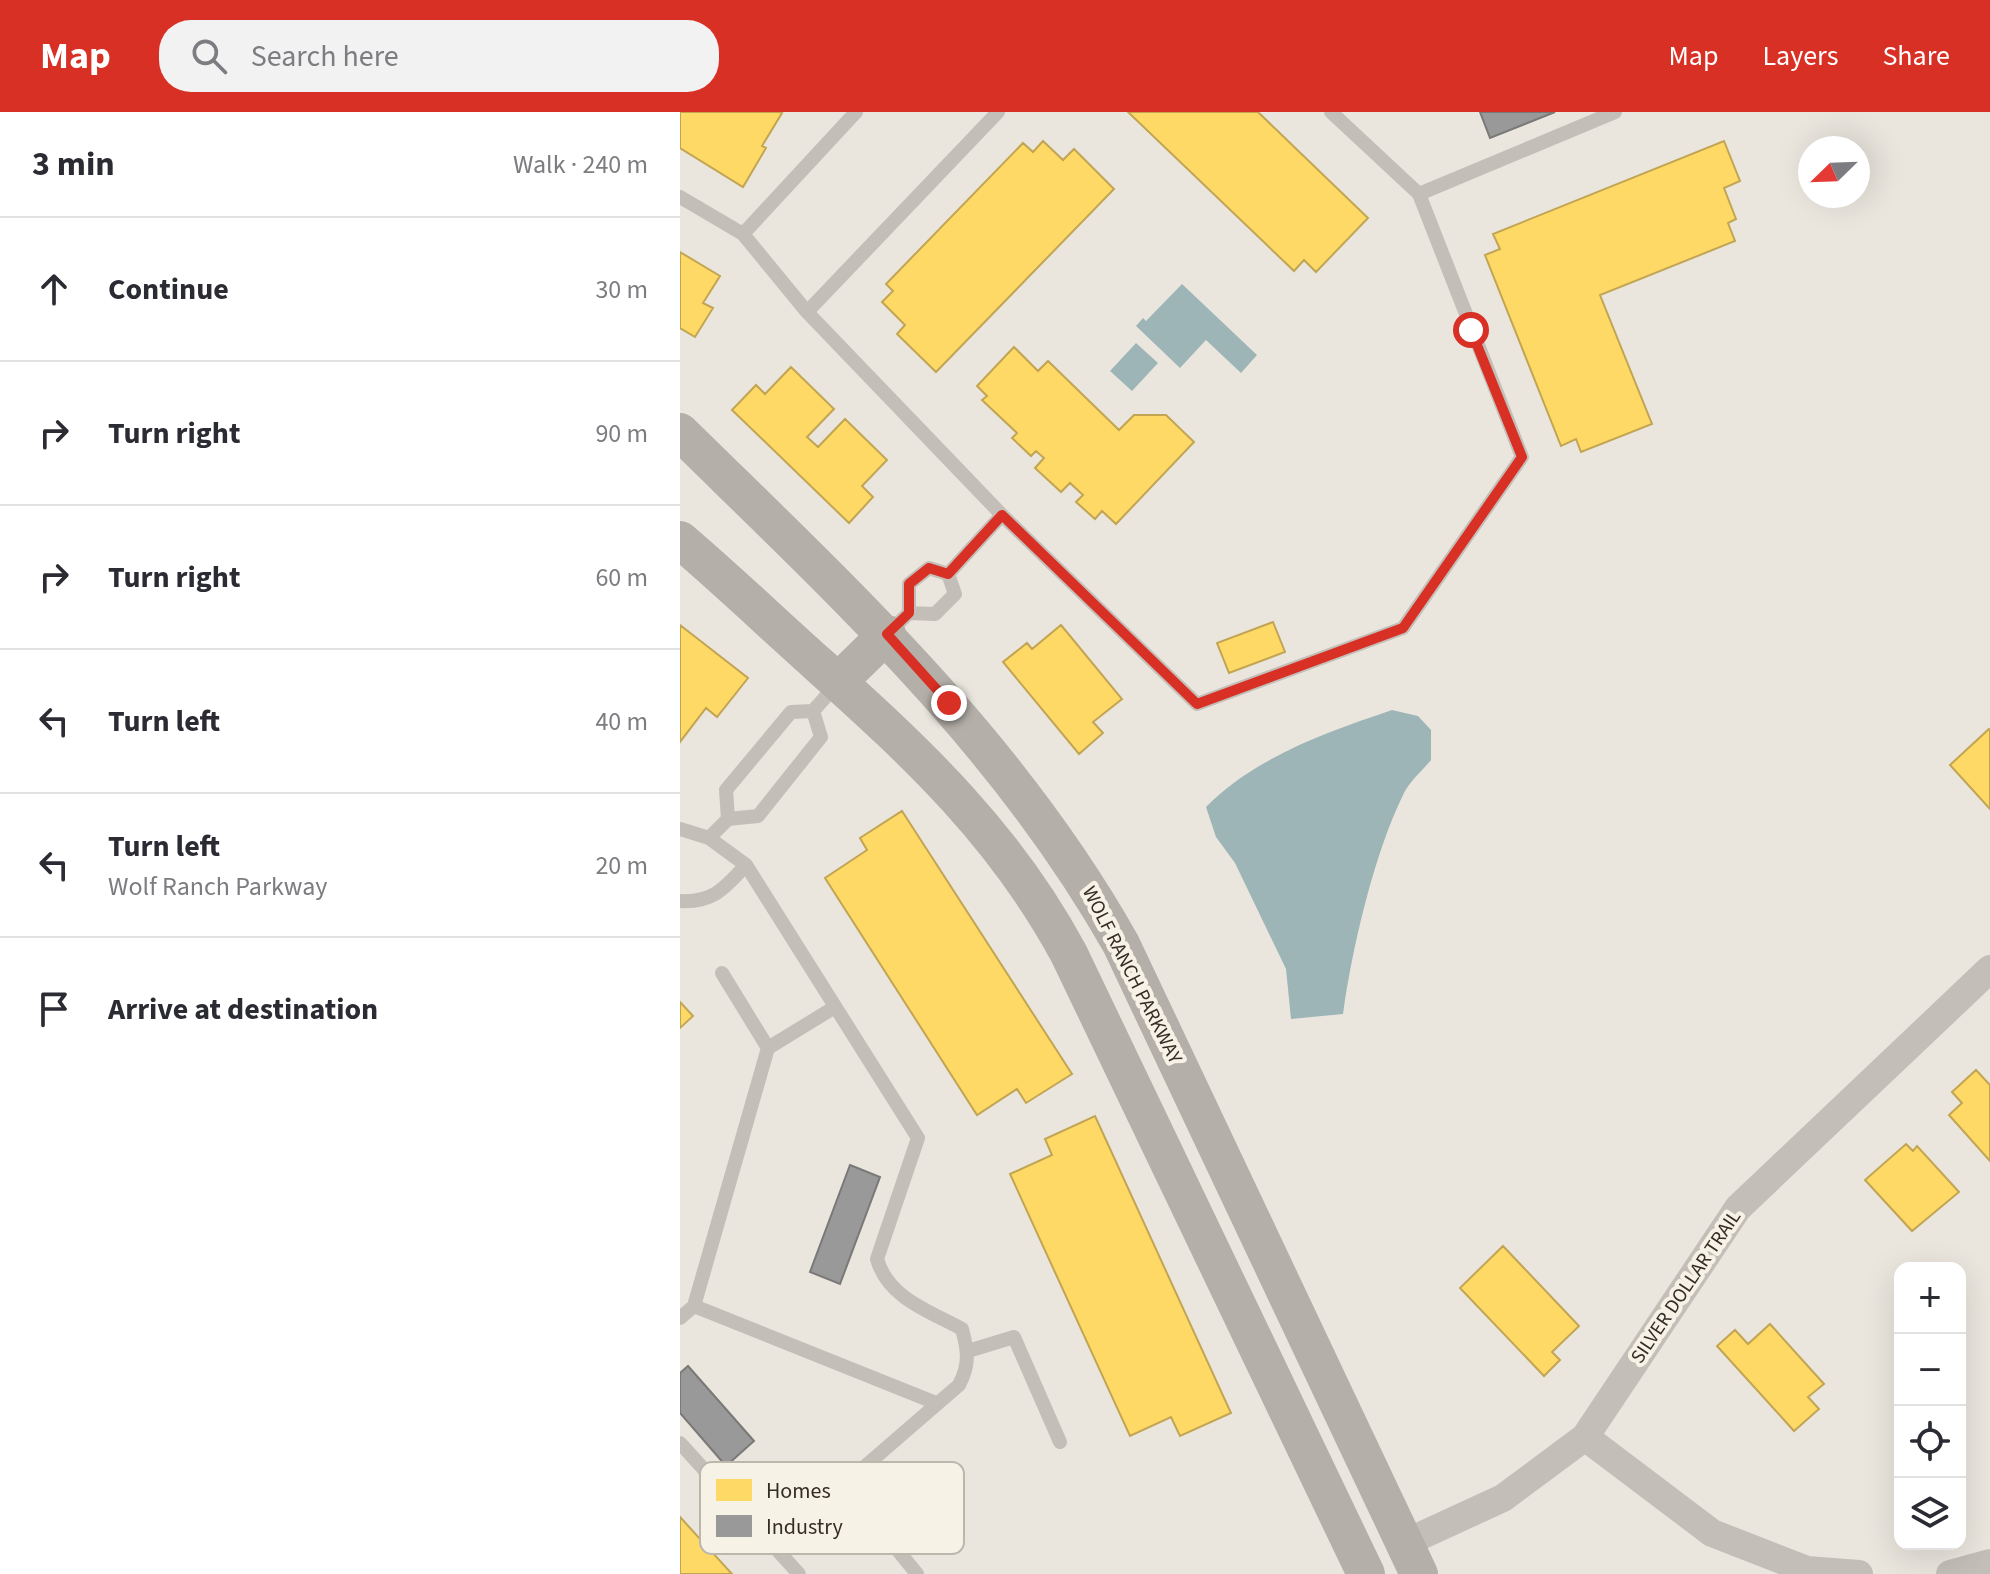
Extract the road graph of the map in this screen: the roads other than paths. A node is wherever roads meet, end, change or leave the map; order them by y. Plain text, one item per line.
1 (856, 112) edge
2 (998, 112) edge
3 (1615, 112) edge
4 (1334, 113) edge
5 (1419, 194) junction
6 (680, 197) edge
7 (743, 234) junction
8 (807, 312) junction
9 (680, 432) edge
10 (1002, 515) junction
11 (680, 540) edge
12 (948, 574) junction
13 (898, 623) junction
14 (838, 682) junction
15 (813, 711) junction
16 (728, 819) junction
17 (680, 829) edge
18 (709, 838) junction
19 (746, 865) junction
20 (680, 901) edge
21 (1990, 969) edge
22 (722, 973) dead end
23 (835, 1007) junction
24 (768, 1048) junction
25 (694, 1306) junction
26 (680, 1318) edge
27 (968, 1351) junction
28 (936, 1403) junction
29 (1585, 1437) junction
30 (1060, 1442) dead end
31 (680, 1443) edge
32 (870, 1462) edge
33 (700, 1465) edge
34 (781, 1554) edge
35 (901, 1554) edge
36 (1411, 1559) edge
37 (1990, 1563) edge
38 (1364, 1570) edge
39 (799, 1574) edge
40 (917, 1574) edge
41 (1859, 1574) edge
42 (1950, 1574) edge

1 - 7 lane
2 - 8 lane
3 - 5 lane
4 - 5 lane
5 - 10 lane
6 - 7 lane
7 - 8 lane
8 - 10 lane
9 - 13 street, WOLF RANCH PARKWAY
10 - 12 lane
11 - 14 street
12 - 13 lane
12 - 13 lane
13 - 14 street
13 - 36 street, WOLF RANCH PARKWAY
14 - 15 lane
14 - 38 street
15 - 16 lane
15 - 16 lane
16 - 18 lane
17 - 18 lane
18 - 19 lane
19 - 20 lane
19 - 23 lane
21 - 29 street, SILVER DOLLAR TRAIL
22 - 24 lane
23 - 24 lane
23 - 27 lane
24 - 25 lane
25 - 26 lane
25 - 28 lane
27 - 28 lane
27 - 30 lane
28 - 32 lane
29 - 36 street, SILVER DOLLAR TRAIL
29 - 41 street
31 - 33 lane
34 - 39 lane
35 - 40 lane
36 - 38 street
37 - 42 street

